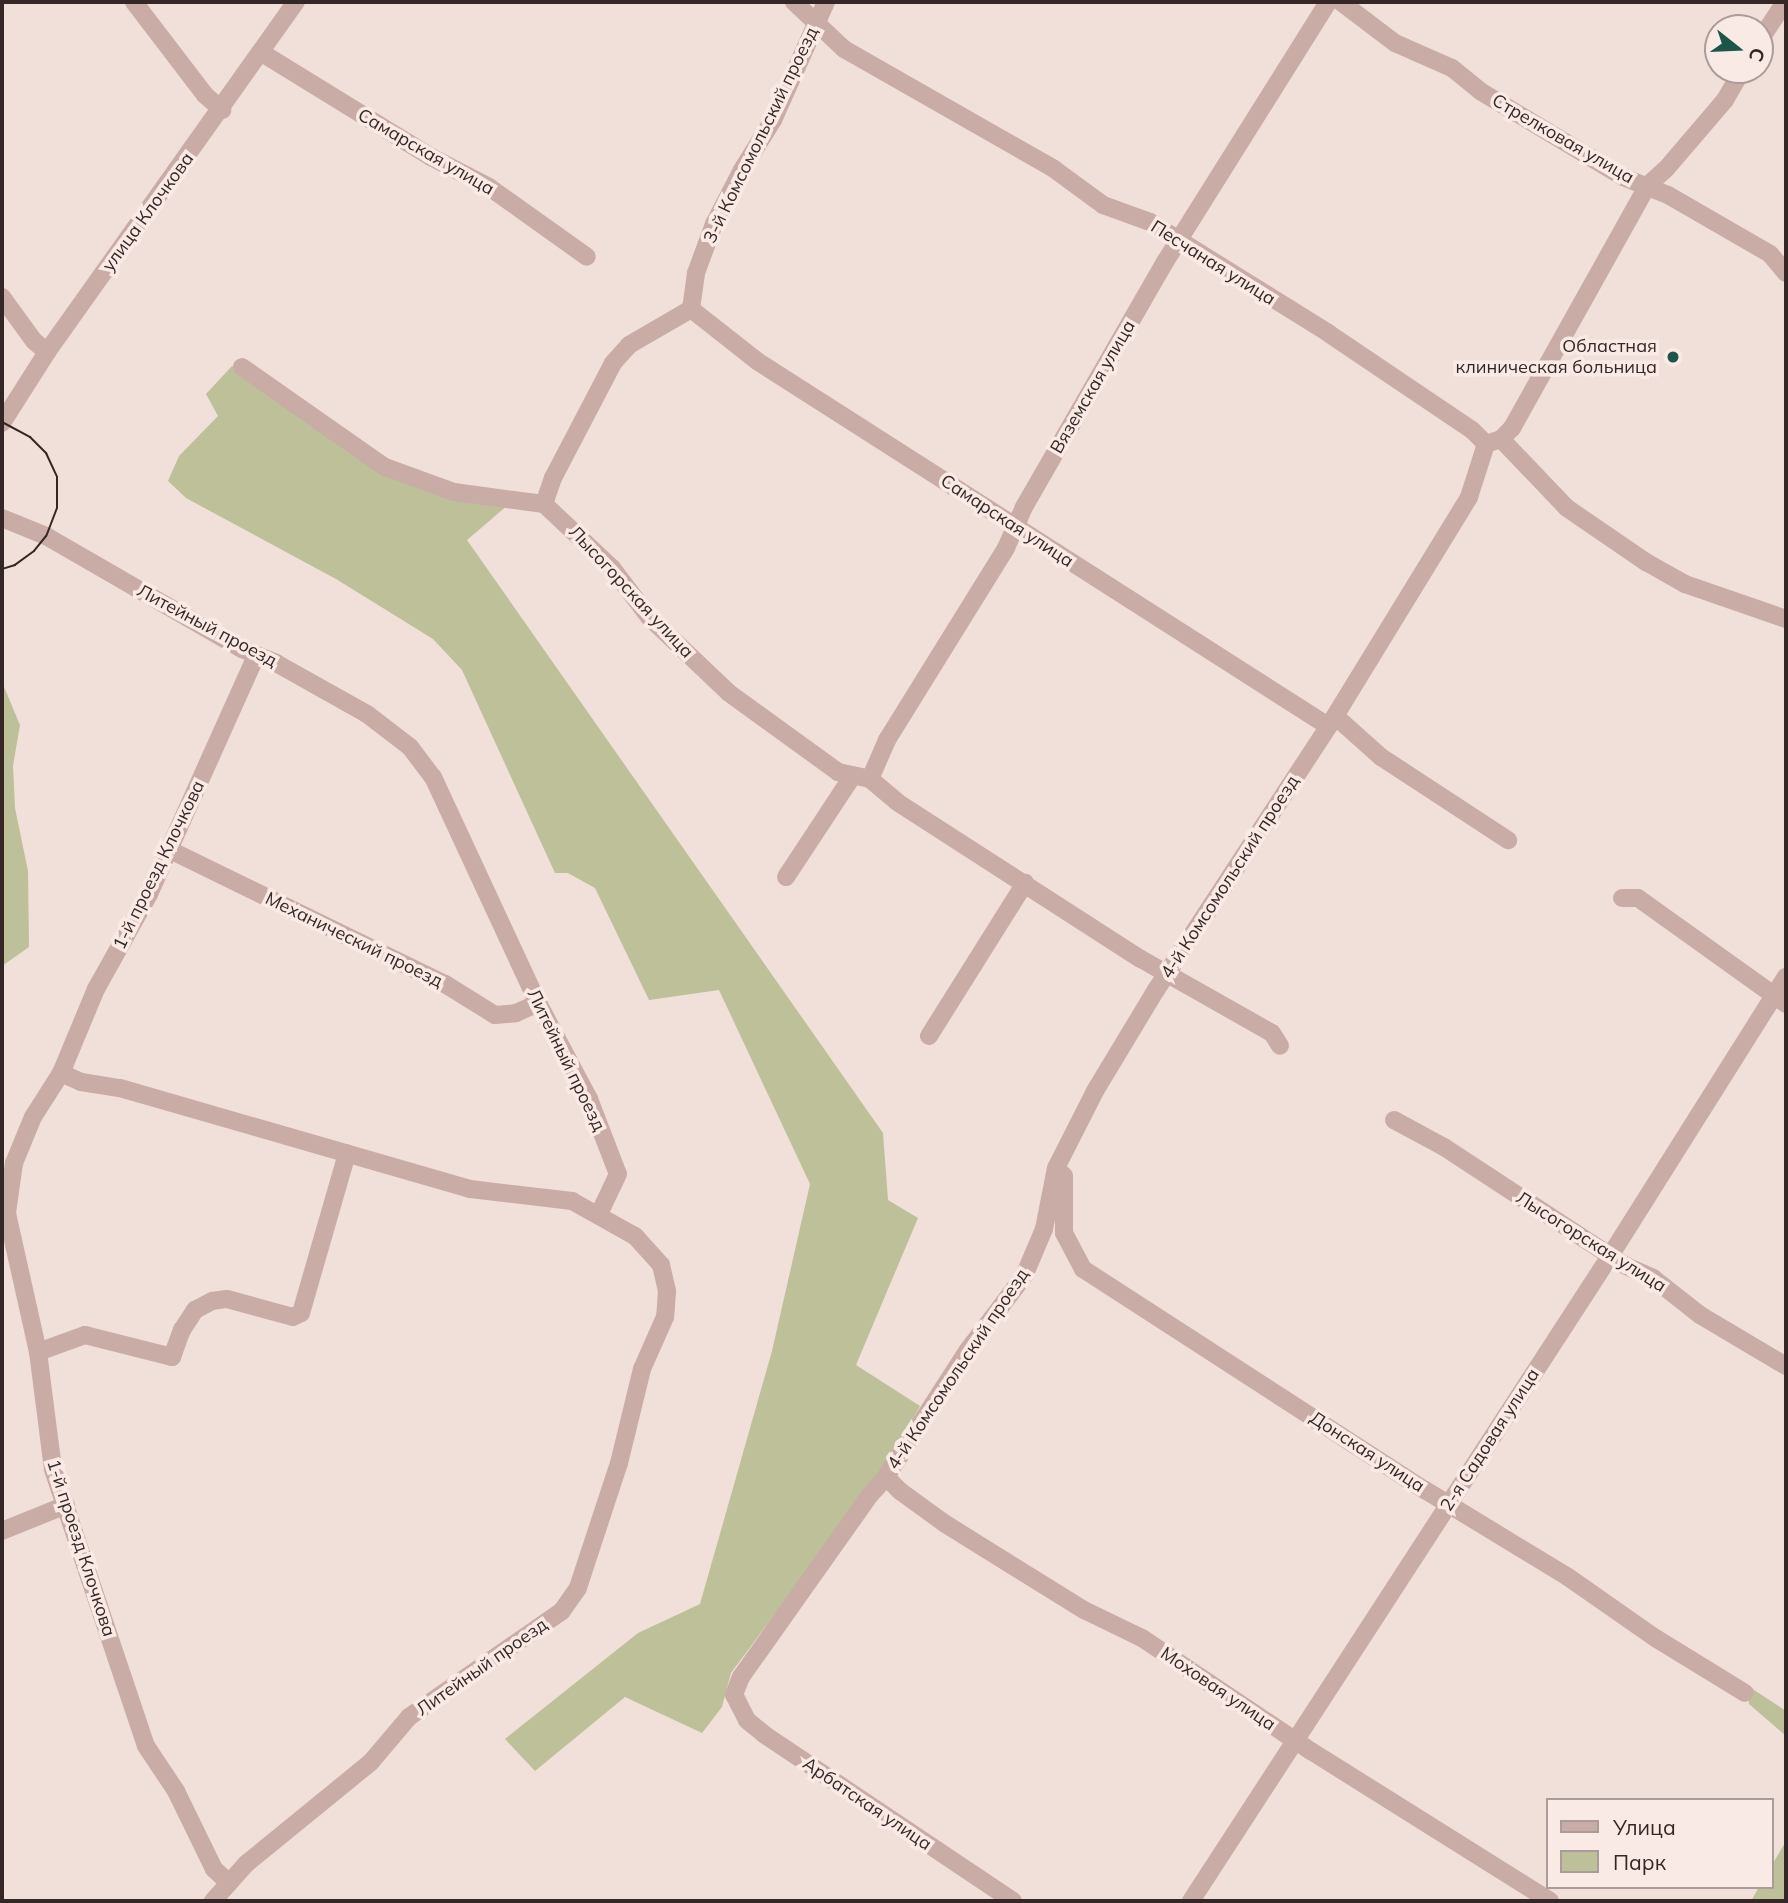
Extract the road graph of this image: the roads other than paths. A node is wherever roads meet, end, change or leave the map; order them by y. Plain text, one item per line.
1 (134, 2) edge
2 (296, 2) edge
3 (794, 2) edge
4 (826, 2) edge
5 (1328, 2) edge
6 (1341, 2) edge
7 (1785, 2) edge
8 (1774, 19) edge
9 (817, 22) junction
10 (262, 53) junction
11 (1734, 84) edge
12 (222, 110) junction
13 (1647, 186) junction
14 (1178, 240) junction
15 (587, 257) dead end
16 (1786, 274) edge
17 (2, 297) edge
18 (691, 309) junction
19 (47, 352) junction
20 (242, 367) dead end
21 (2, 423) edge
22 (1493, 441) junction
23 (544, 504) junction
24 (2, 518) edge
25 (1015, 525) junction
26 (1786, 619) edge
27 (256, 656) junction
28 (1332, 721) junction
29 (861, 778) junction
30 (1508, 840) dead end
31 (170, 850) junction
32 (786, 877) dead end
33 (1025, 883) junction
34 (1622, 898) dead end
35 (1168, 974) junction
36 (1786, 977) edge
37 (1781, 999) edge
38 (538, 1003) junction
39 (929, 1036) dead end
40 (1280, 1046) dead end
41 (61, 1073) junction
42 (1394, 1120) dead end
43 (347, 1154) junction
44 (8, 1164) edge
45 (1056, 1168) junction
46 (599, 1214) junction
47 (1610, 1256) junction
48 (38, 1352) junction
49 (1786, 1366) edge
50 (887, 1477) junction
51 (1449, 1503) junction
52 (65, 1506) junction
53 (2, 1531) edge
54 (1745, 1693) dead end
55 (734, 1695) joint
56 (1296, 1741) junction
57 (229, 1882) junction
58 (214, 1901) edge
59 (1013, 1901) edge
60 (1191, 1901) edge
61 (1550, 1901) edge

1 - 12 street
2 - 10 street, улица Клочкова
3 - 9 street, Песчаная улица
4 - 9 street, 3-й Комсомольский проезд
5 - 14 street, Вяземская улица
6 - 13 street, Стрелковая улица
7 - 8 street
9 - 14 street, Песчаная улица
9 - 18 street, 3-й Комсомольский проезд
10 - 12 street, улица Клочкова
10 - 15 street, Самарская улица
11 - 13 street, 4-й Комсомольский проезд
12 - 19 street, улица Клочкова
13 - 16 street, Стрелковая улица
13 - 22 street, 4-й Комсомольский проезд
14 - 22 street, Песчаная улица
14 - 25 street, Вяземская улица
17 - 19 street
18 - 23 street
18 - 25 street, Самарская улица
19 - 21 street, улица Клочкова
20 - 23 street
22 - 26 street, Песчаная улица
22 - 28 street, 4-й Комсомольский проезд
23 - 29 street, Лысогорская улица
24 - 27 street, Литейный проезд
25 - 28 street, Самарская улица
25 - 29 street, Вяземская улица
27 - 31 street, 1-й проезд Клочкова
27 - 38 street, Литейный проезд
28 - 30 street, Самарская улица
28 - 35 street, 4-й Комсомольский проезд
29 - 32 street, Вяземская улица
29 - 33 street, Лысогорская улица
31 - 38 street, Механический проезд
31 - 41 street, 1-й проезд Клочкова
33 - 35 street, Лысогорская улица
33 - 39 street
34 - 37 street
35 - 40 street, Лысогорская улица
35 - 45 street, 4-й Комсомольский проезд
36 - 37 street, 2-я Садовая улица
37 - 47 street, 2-я Садовая улица
38 - 46 street, Литейный проезд
41 - 43 street
41 - 44 street, 1-й проезд Клочкова
42 - 47 street, Лысогорская улица
43 - 46 street
43 - 48 street
44 - 48 street, 1-й проезд Клочкова
45 - 50 street, 4-й Комсомольский проезд
45 - 51 street, Донская улица
46 - 57 street, Литейный проезд
47 - 49 street, Лысогорская улица
47 - 51 street, 2-я Садовая улица
48 - 52 street, 1-й проезд Клочкова
50 - 55 street, 4-й Комсомольский проезд
50 - 56 street, Моховая улица
51 - 54 street, Донская улица
51 - 56 street, 2-я Садовая улица
52 - 53 street
52 - 57 street, 1-й проезд Клочкова
55 - 59 street, Арбатская улица
56 - 60 street, 2-я Садовая улица
56 - 61 street, Моховая улица
57 - 58 street, Литейный проезд

